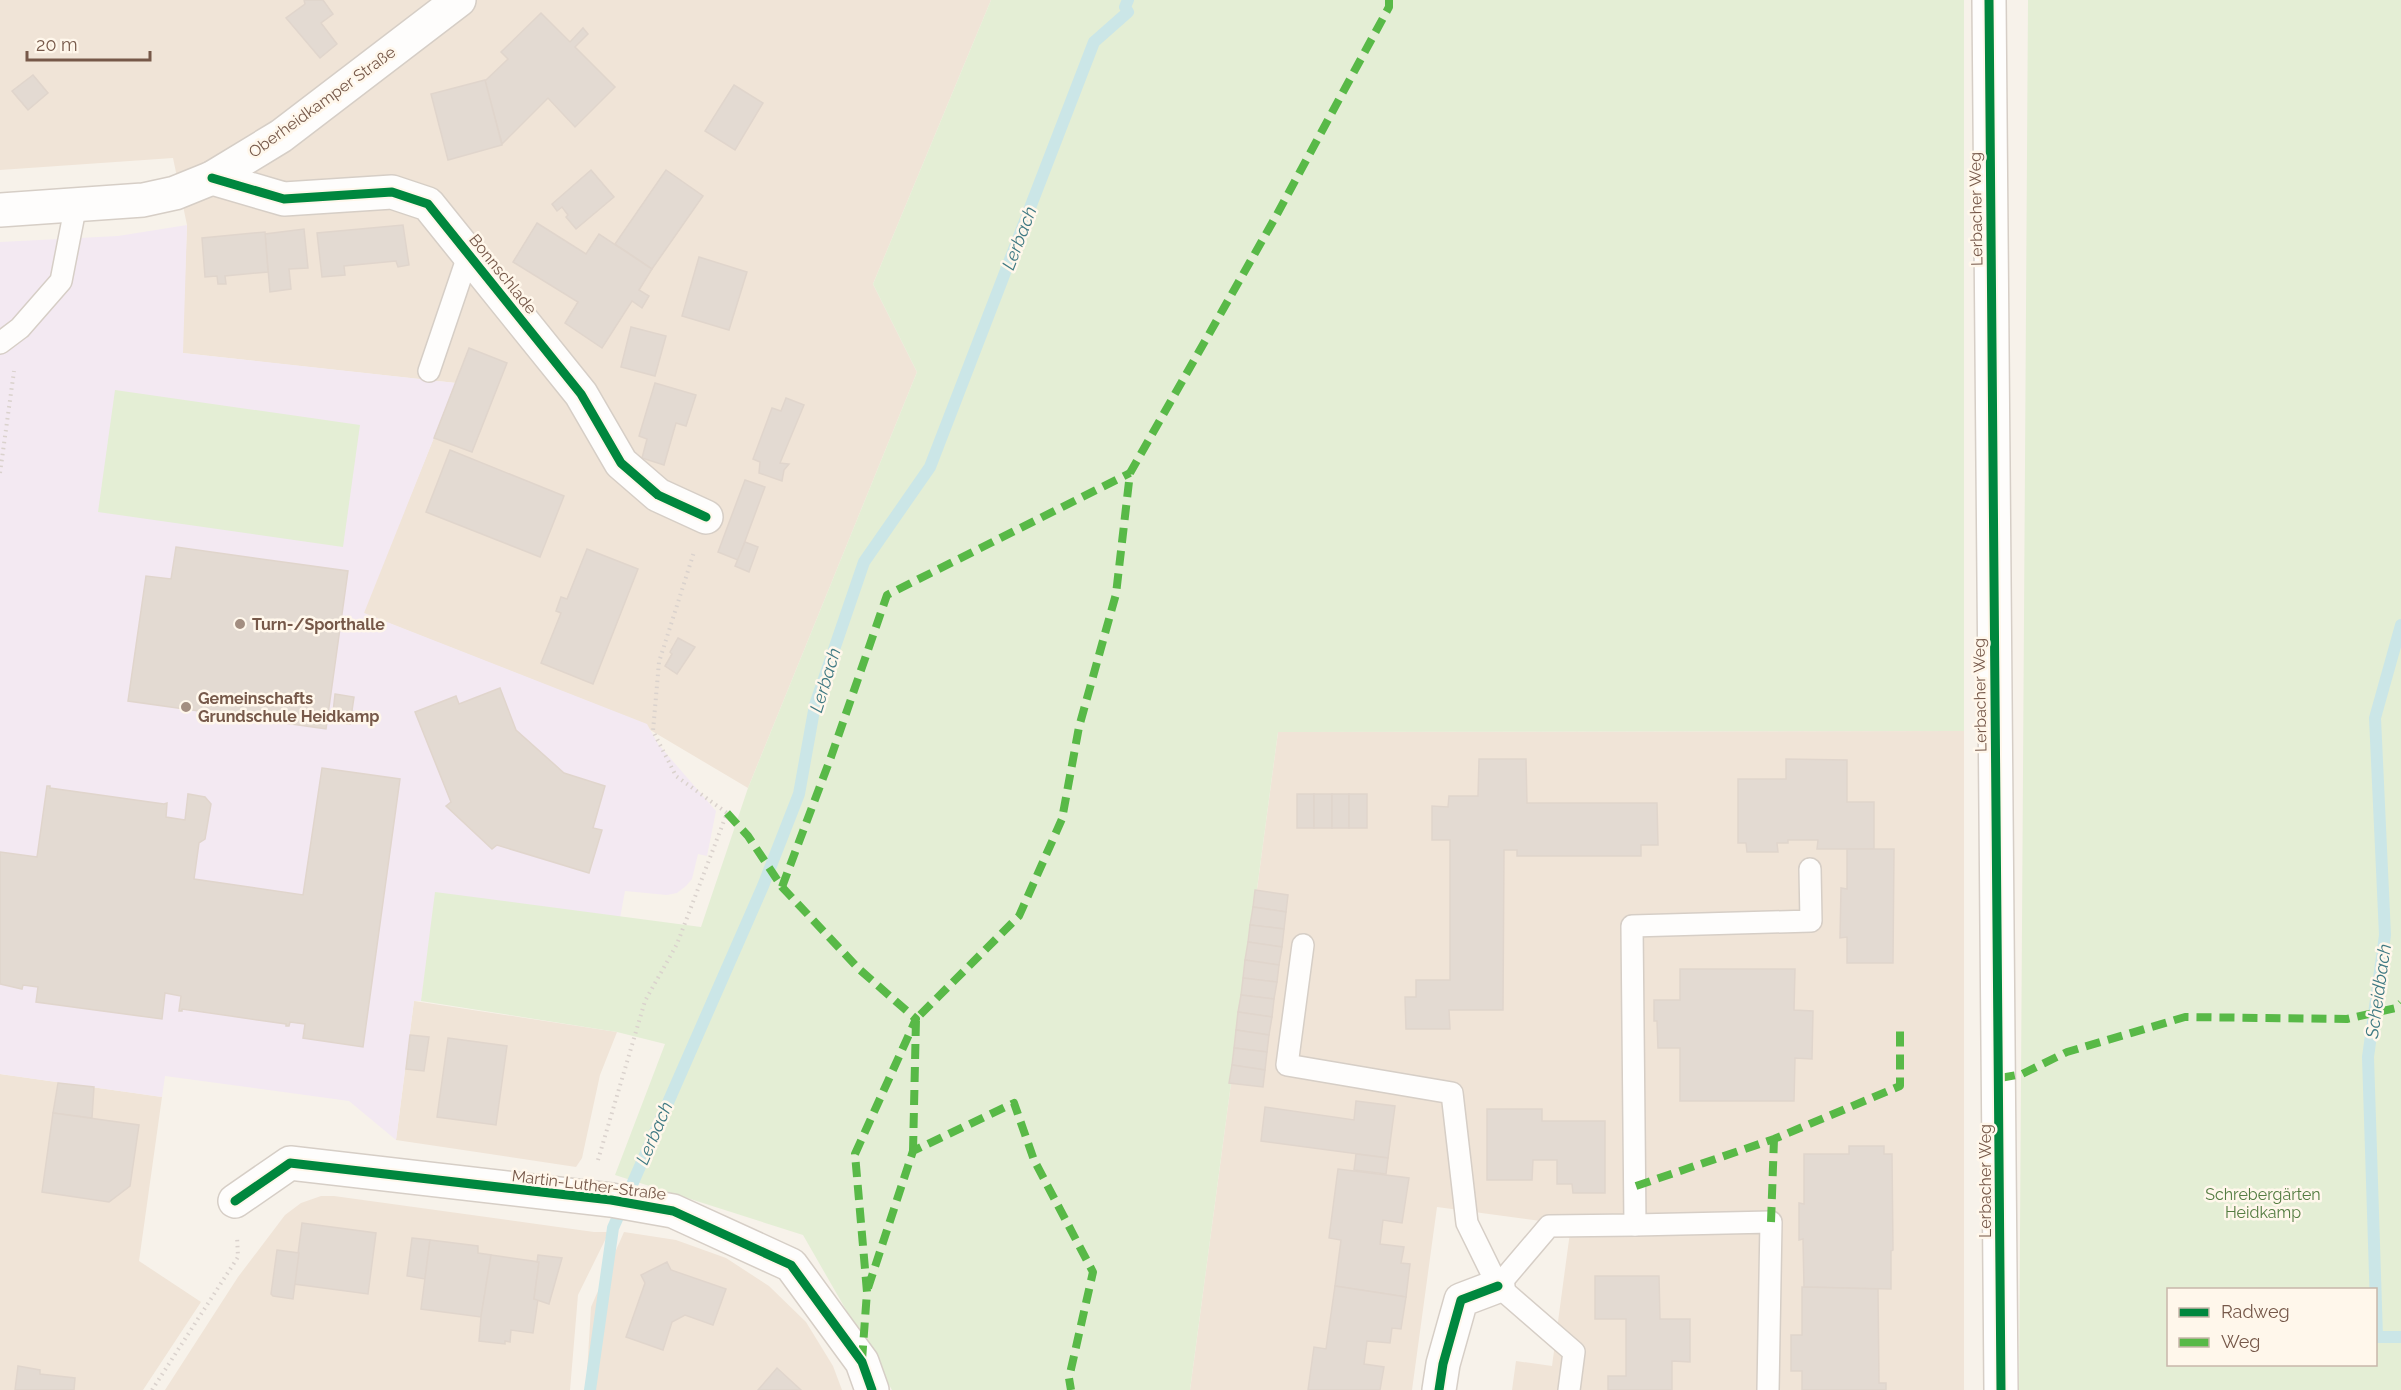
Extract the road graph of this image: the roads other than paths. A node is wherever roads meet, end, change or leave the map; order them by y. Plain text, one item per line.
1 (459, 0) edge
2 (1989, 0) edge
3 (212, 178) junction
4 (76, 204) junction
5 (0, 210) edge
6 (468, 256) junction
7 (0, 343) edge
8 (429, 371) dead end
9 (706, 517) road end
10 (1810, 869) dead end
11 (1303, 945) dead end
12 (235, 1201) road end
13 (1635, 1225) junction
14 (1498, 1286) junction
15 (872, 1390) edge
16 (1439, 1390) edge
17 (1569, 1390) edge
18 (1768, 1390) edge
19 (2001, 1390) edge

1 - 3 street, Oberheidkamper Straße
2 - 19 street, Lerbacher Weg
3 - 4 street, Oberheidkamper Straße
3 - 6 street, Bonnschlade
4 - 5 street, Oberheidkamper Straße
4 - 7 lane
6 - 8 lane
6 - 9 street, Bonnschlade
10 - 13 lane
11 - 14 lane
12 - 15 street, Martin-Luther-Straße
13 - 14 lane
13 - 18 lane
14 - 16 street
14 - 17 lane

